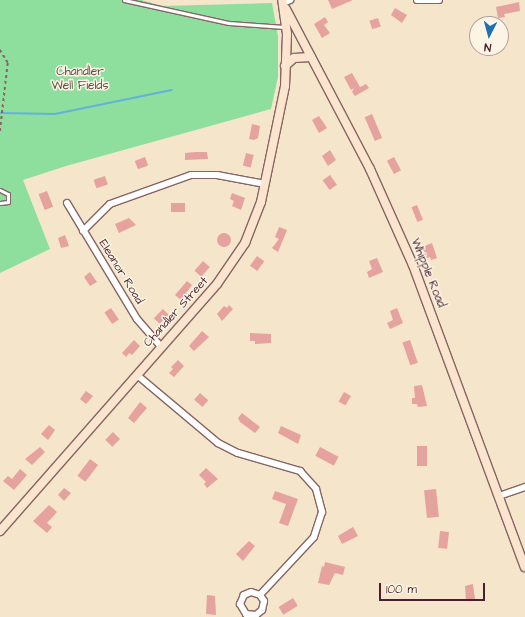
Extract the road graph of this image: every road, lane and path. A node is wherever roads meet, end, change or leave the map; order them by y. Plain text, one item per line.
1 (124, 0) edge
2 (417, 0) edge
3 (439, 0) edge
4 (284, 1) edge
5 (286, 28) junction
6 (0, 50) edge
7 (311, 57) junction
8 (285, 66) junction
9 (0, 132) edge
10 (265, 184) junction
11 (0, 190) edge
12 (0, 203) edge
13 (67, 204) dead end
14 (83, 231) junction
15 (161, 347) junction
16 (137, 375) junction
17 (525, 487) edge
18 (499, 496) junction
19 (0, 531) edge
20 (525, 566) edge
21 (260, 595) dead end

1 - 5 lane
2 - 3 street
4 - 5 main road, Chandler Street
4 - 7 main road, Whipple Road
5 - 8 main road, Chandler Street
6 - 9 path
7 - 8 main road
7 - 18 main road, Whipple Road
8 - 10 main road, Chandler Street
10 - 14 street
10 - 15 main road, Chandler Street
11 - 12 lane
13 - 14 street, Eleanor Road
14 - 15 street, Eleanor Road
15 - 16 main road, Chandler Street
16 - 19 main road, Chandler Street
16 - 21 street
17 - 18 street
18 - 20 main road, Whipple Road

